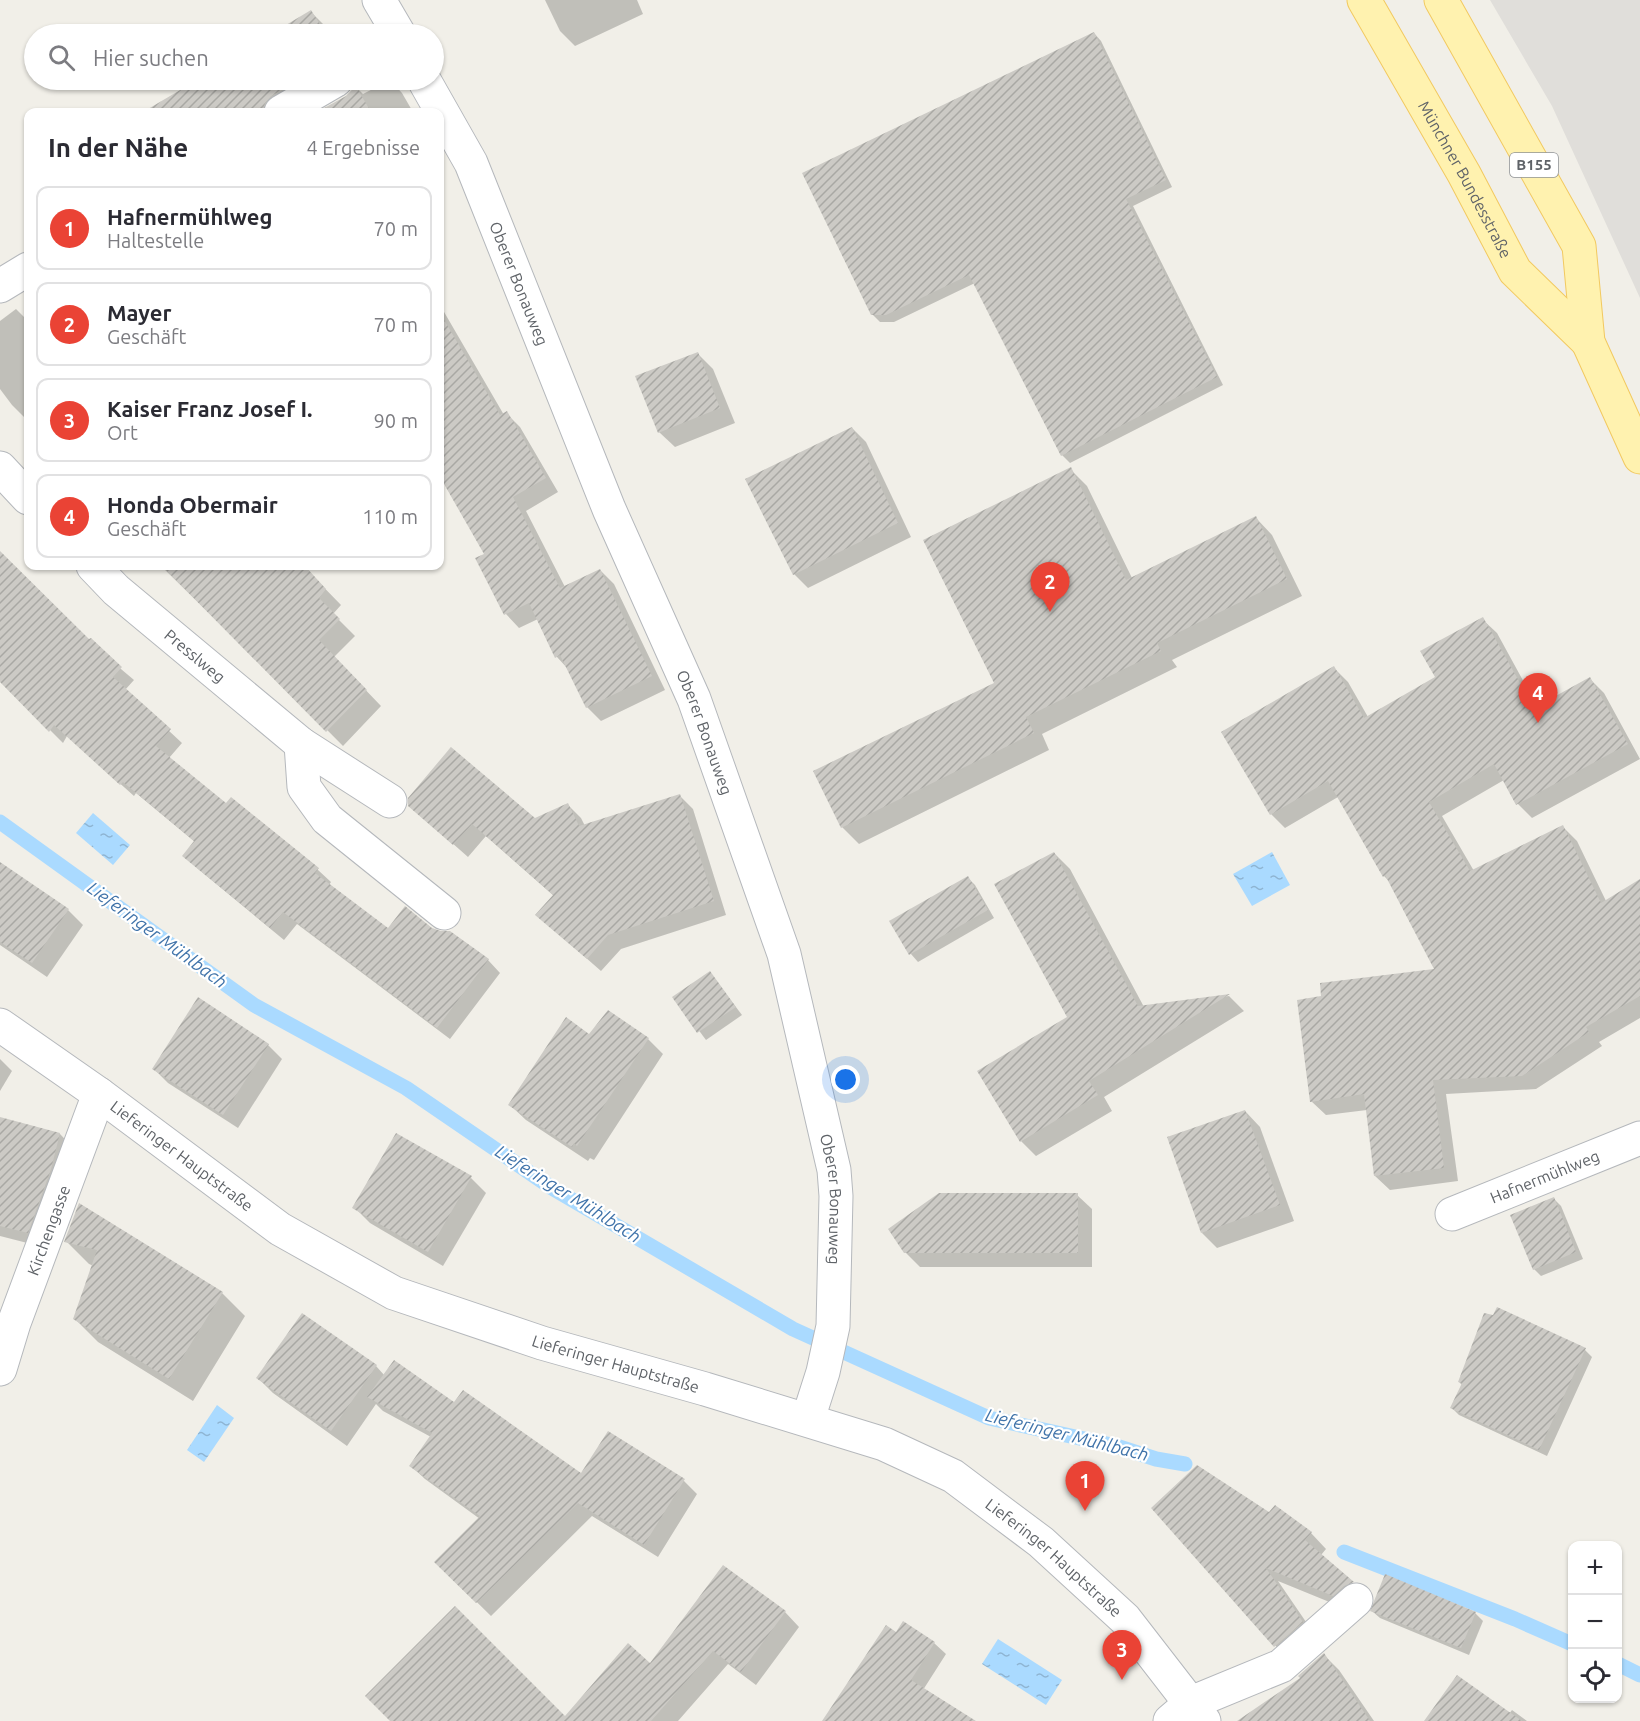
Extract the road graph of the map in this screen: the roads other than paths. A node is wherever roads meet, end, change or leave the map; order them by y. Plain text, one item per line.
1 (380, 0) edge
2 (1364, 0) edge
3 (1442, 0) edge
4 (393, 24) edge
5 (319, 90) edge
6 (430, 90) edge
7 (288, 108) edge
8 (440, 108) edge
9 (444, 115) edge
10 (24, 271) edge
11 (0, 286) edge
12 (1588, 342) junction
13 (1640, 457) edge
14 (0, 468) edge
15 (24, 494) edge
16 (97, 570) edge
17 (301, 744) junction
18 (390, 801) dead end
19 (444, 913) dead end
20 (0, 1025) edge
21 (99, 1094) junction
22 (1640, 1138) edge
23 (1452, 1214) dead end
24 (0, 1369) edge
25 (808, 1419) junction
26 (1356, 1600) dead end
27 (1188, 1715) edge

1 - 4 street
2 - 12 main road, Münchner Bundesstraße / B155
3 - 12 main road, Münchner Bundesstraße / B155
5 - 7 street
6 - 8 street, Oberer Bonauweg
9 - 25 street, Oberer Bonauweg
10 - 11 street
12 - 13 main road, Münchner Bundesstraße / B155
14 - 15 street
16 - 17 street, Presslweg
17 - 18 street, Presslweg
17 - 19 street
20 - 21 street, Lieferinger Hauptstraße
21 - 24 street, Kirchengasse
21 - 25 street, Lieferinger Hauptstraße
22 - 23 street, Hafnermühlweg
25 - 27 street, Lieferinger Hauptstraße
26 - 27 street

